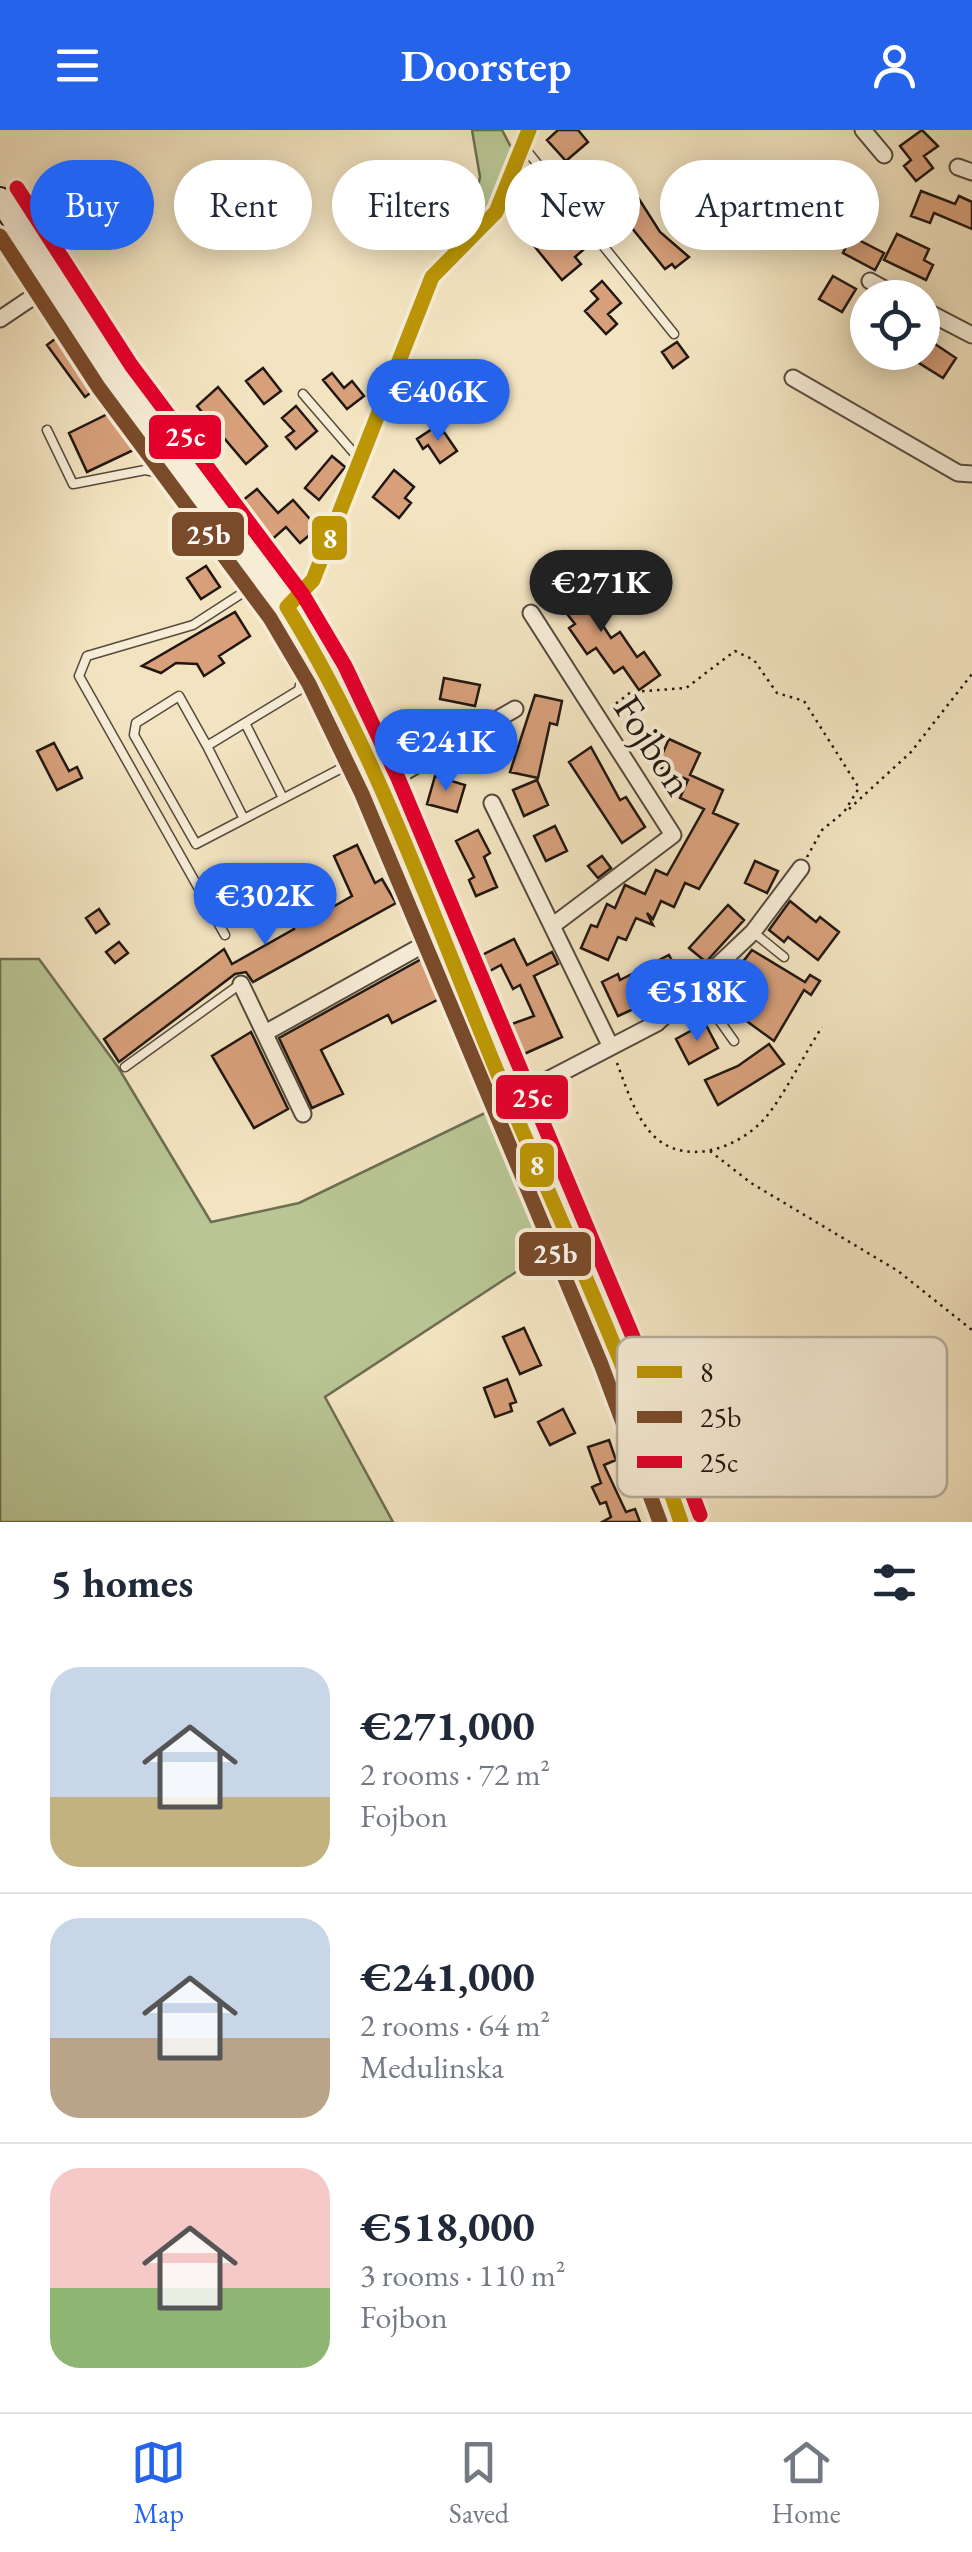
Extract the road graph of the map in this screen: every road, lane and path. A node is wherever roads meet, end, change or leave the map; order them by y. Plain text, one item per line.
1 (529, 130) edge
2 (864, 130) edge
3 (522, 146) junction
4 (884, 155) dead end
5 (1, 201) edge
6 (52, 284) junction
7 (940, 318) edge
8 (0, 319) edge
9 (674, 334) dead end
10 (972, 334) edge
11 (793, 378) dead end
12 (303, 394) dead end
13 (48, 430) dead end
14 (360, 460) junction
15 (972, 474) edge
16 (190, 479) junction
17 (265, 578) junction
18 (287, 608) junction
19 (531, 613) dead end
20 (309, 642) junction
21 (972, 674) edge
22 (515, 708) dead end
23 (598, 717) junction
24 (245, 723) junction
25 (207, 746) junction
26 (366, 755) junction
27 (380, 786) junction
28 (284, 798) junction
29 (492, 803) dead end
30 (844, 812) junction
31 (244, 818) junction
32 (801, 868) joint
33 (552, 926) junction
34 (752, 932) junction
35 (225, 934) dead end
36 (440, 935) junction
37 (784, 956) dead end
38 (242, 984) joint
39 (696, 990) junction
40 (822, 1027) dead end
41 (265, 1033) junction
42 (734, 1041) dead end
43 (611, 1048) junction
44 (125, 1067) dead end
45 (509, 1100) junction
46 (303, 1114) dead end
47 (710, 1152) junction
48 (972, 1330) edge
49 (617, 1350) edge
50 (672, 1497) edge
51 (681, 1522) edge

1 - 3 street
2 - 4 street
3 - 9 lane
3 - 14 street
5 - 6 main road
6 - 8 street
6 - 16 main road
7 - 10 street
11 - 15 street
12 - 14 lane
13 - 16 lane
14 - 18 street
16 - 17 main road
17 - 18 main road
17 - 35 lane
18 - 20 main road
19 - 23 street, Fojbon
20 - 24 lane
20 - 26 main road
21 - 30 path
22 - 27 street
23 - 30 path
23 - 33 street, Fojbon
24 - 25 lane
24 - 28 lane
25 - 31 lane
25 - 31 lane
26 - 27 main road
26 - 28 lane
27 - 36 main road
28 - 31 lane
29 - 33 street
30 - 32 path
32 - 34 street
33 - 43 street
34 - 37 lane
34 - 39 street
36 - 41 street
36 - 45 main road
38 - 41 street
38 - 44 lane
39 - 42 lane
39 - 43 street
40 - 47 path
41 - 46 street
43 - 45 street
43 - 47 path
45 - 49 main road
47 - 48 path
50 - 51 main road

